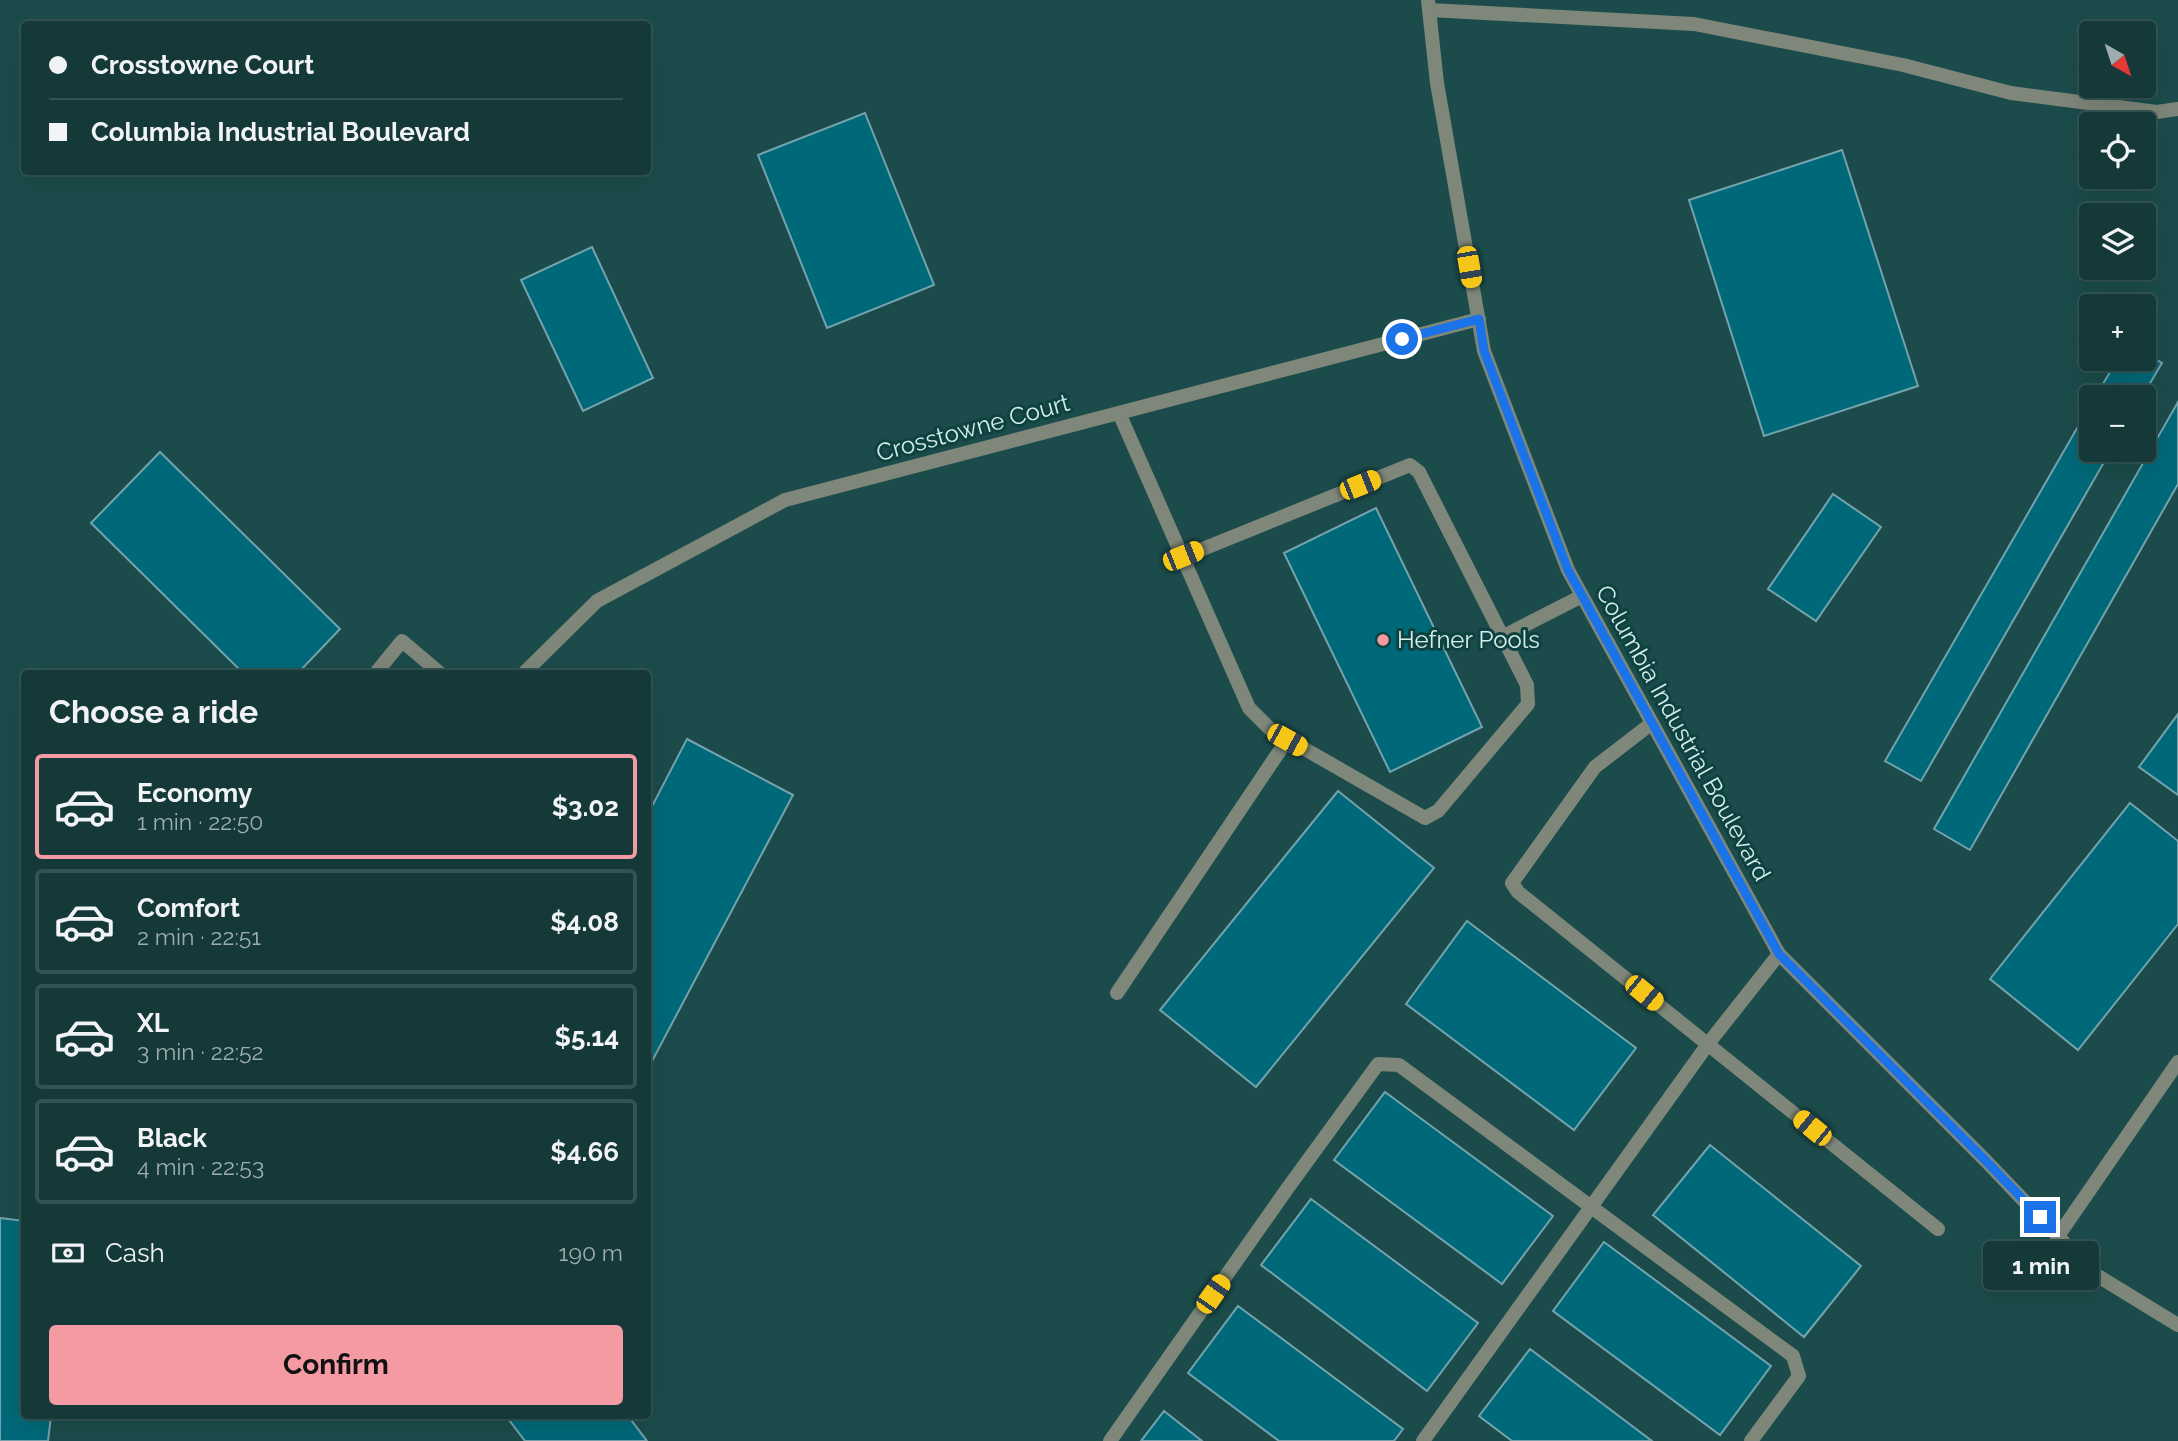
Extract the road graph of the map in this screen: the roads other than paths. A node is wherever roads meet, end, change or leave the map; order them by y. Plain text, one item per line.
1 (1429, 5) edge
2 (2178, 109) edge
3 (1479, 319) junction
4 (1119, 413) junction
5 (1183, 556) junction
6 (1582, 596) junction
7 (1502, 637) junction
8 (378, 670) edge
9 (436, 670) edge
10 (527, 670) edge
11 (1652, 723) junction
12 (1287, 740) junction
13 (1779, 954) junction
14 (1117, 993) dead end
15 (1708, 1044) junction
16 (2178, 1062) edge
17 (1591, 1208) junction
18 (1938, 1229) dead end
19 (2058, 1236) junction
20 (2178, 1325) edge
21 (1110, 1441) edge
22 (1423, 1441) edge
23 (1751, 1441) edge

1 - 2 street
1 - 3 street, Columbia Industrial Boulevard
3 - 4 street, Crosstowne Court
3 - 6 street, Columbia Industrial Boulevard
4 - 5 street
4 - 10 street, Crosstowne Court
5 - 7 street
5 - 12 street
6 - 7 street
6 - 11 street, Columbia Industrial Boulevard
7 - 12 street
8 - 9 street
11 - 13 street, Columbia Industrial Boulevard
11 - 15 street
12 - 14 street
13 - 15 street
13 - 19 street, Columbia Industrial Boulevard
15 - 17 street
15 - 18 street
16 - 19 street
17 - 21 street
17 - 22 street
17 - 23 street
19 - 20 street, Columbia Industrial Boulevard

